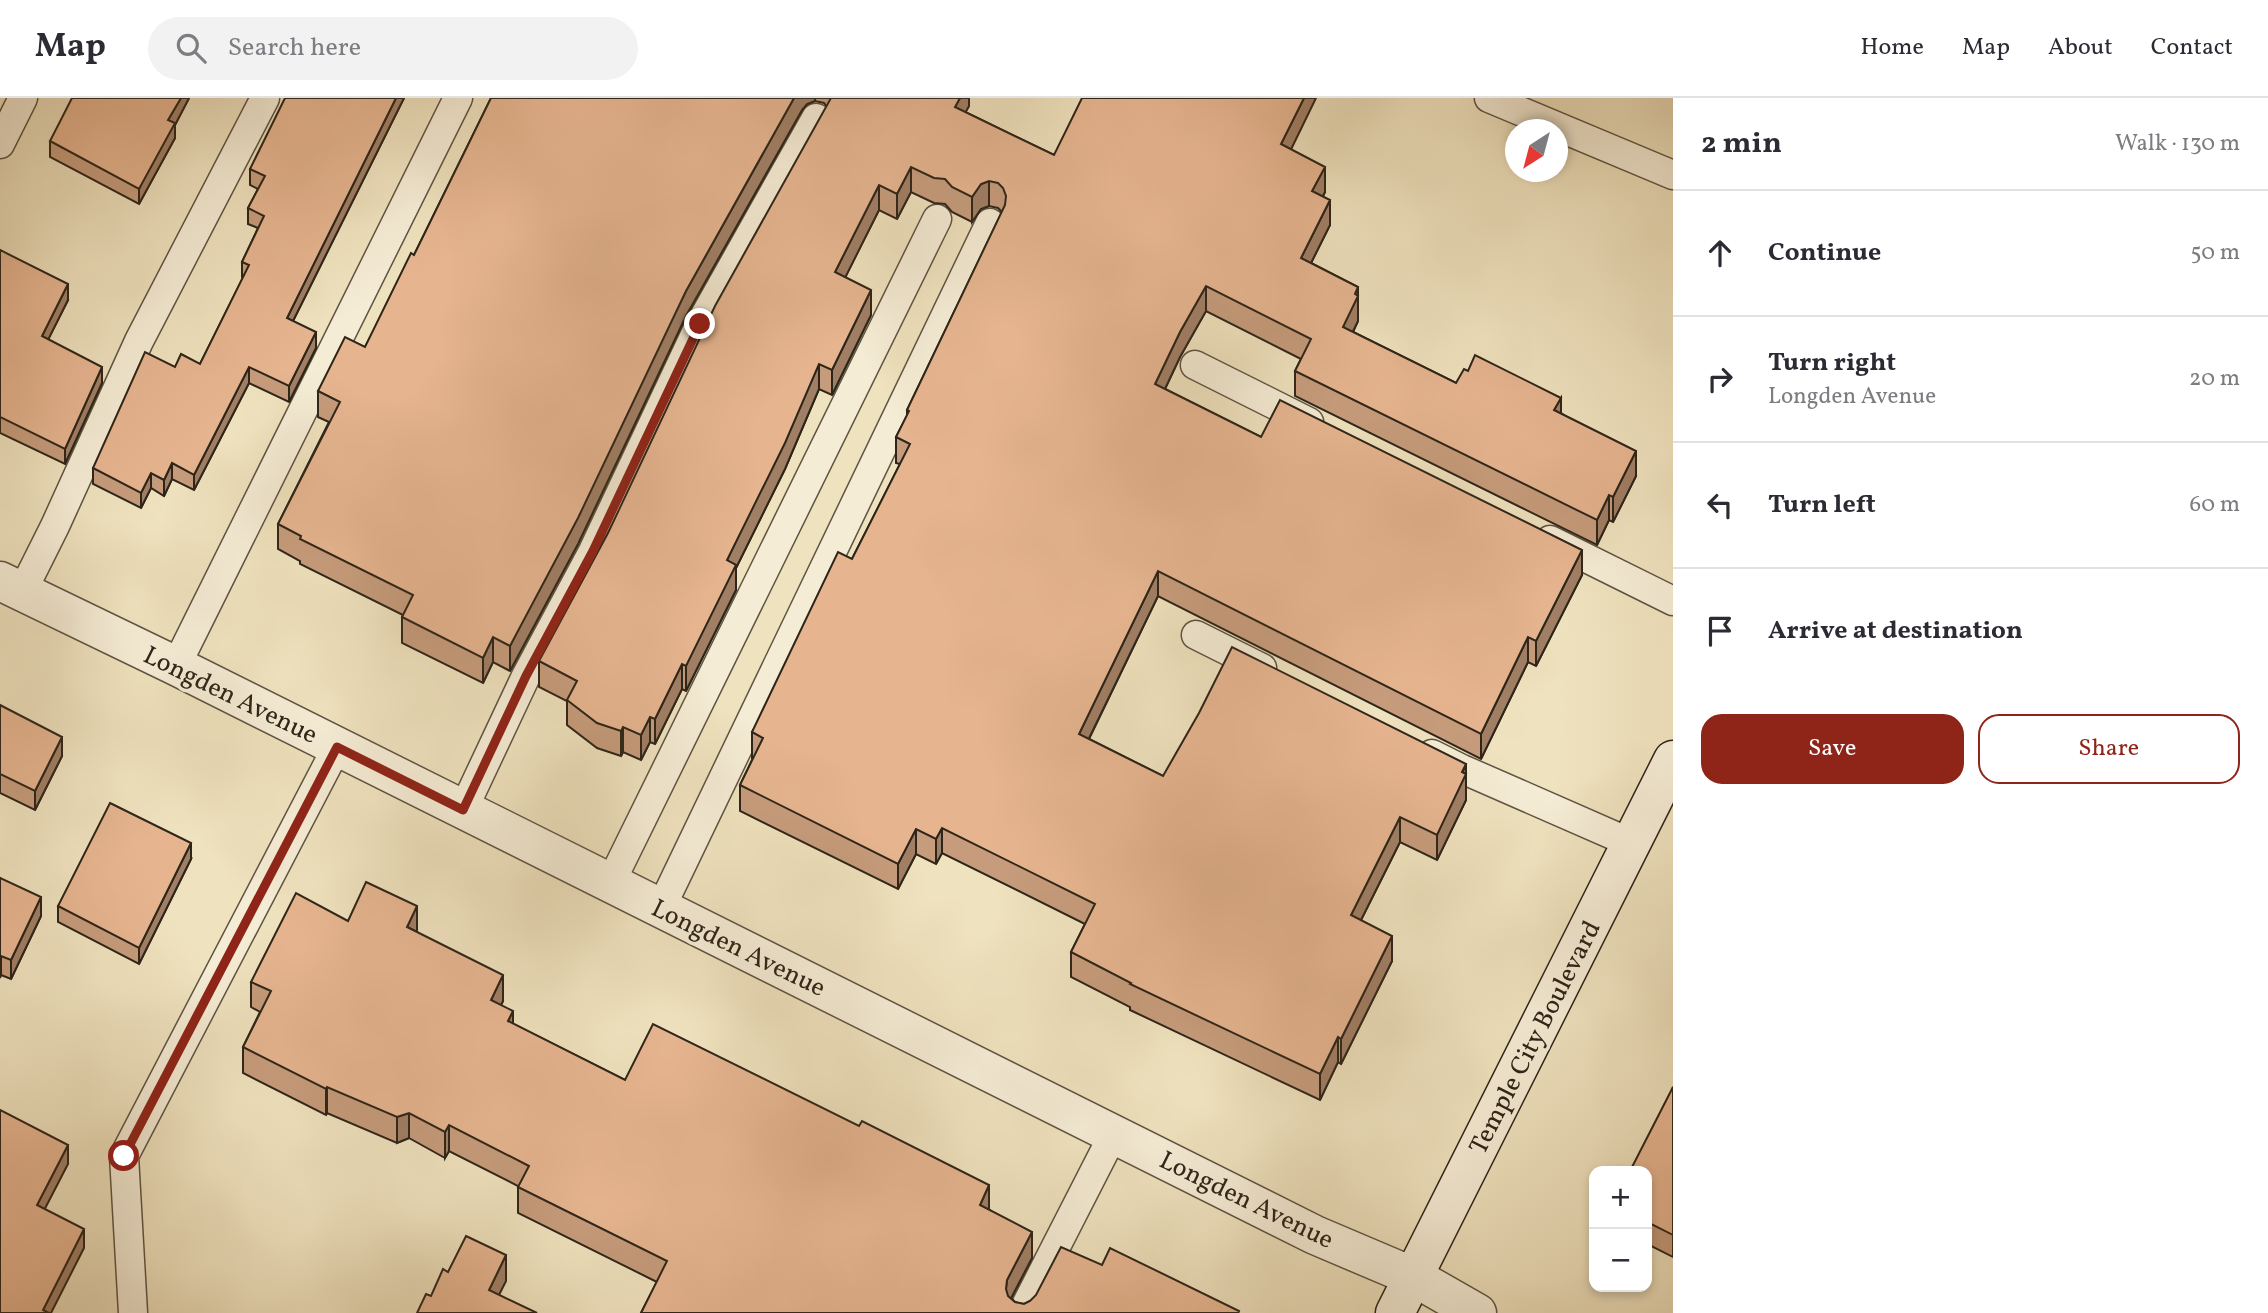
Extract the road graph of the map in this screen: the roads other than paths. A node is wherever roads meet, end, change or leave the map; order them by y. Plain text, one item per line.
1 (23, 98) edge
2 (265, 98) edge
3 (458, 98) edge
4 (1489, 98) edge
5 (816, 118) dead end
6 (0, 144) edge
7 (1673, 175) edge
8 (937, 219) edge
9 (990, 223) edge
10 (1195, 365) dead end
11 (1330, 432) edge
12 (1526, 528) edge
13 (11, 586) edge
14 (1673, 601) edge
15 (1196, 635) edge
16 (176, 666) junction
17 (1280, 678) edge
18 (1414, 745) edge
19 (337, 747) junction
20 (1673, 760) edge
21 (463, 810) junction
22 (1631, 843) junction
23 (611, 882) junction
24 (661, 908) junction
25 (1114, 1133) junction
26 (1414, 1277) junction
27 (133, 1313) edge
28 (1022, 1313) edge
29 (1395, 1313) edge
30 (1477, 1313) edge

1 - 6 lane
2 - 13 lane
3 - 16 lane
4 - 7 lane
5 - 21 lane
8 - 23 lane
9 - 24 lane
10 - 11 lane
12 - 14 lane
13 - 16 street, Longden Avenue
15 - 17 lane
16 - 19 street, Longden Avenue
18 - 22 lane
19 - 21 street, Longden Avenue
19 - 27 lane
20 - 22 street, Temple City Boulevard
21 - 23 street, Longden Avenue
22 - 26 street, Temple City Boulevard
23 - 24 street, Longden Avenue
24 - 25 street, Longden Avenue
25 - 26 street, Longden Avenue
25 - 28 lane
26 - 29 street, Temple City Boulevard
26 - 30 street, Longden Avenue

